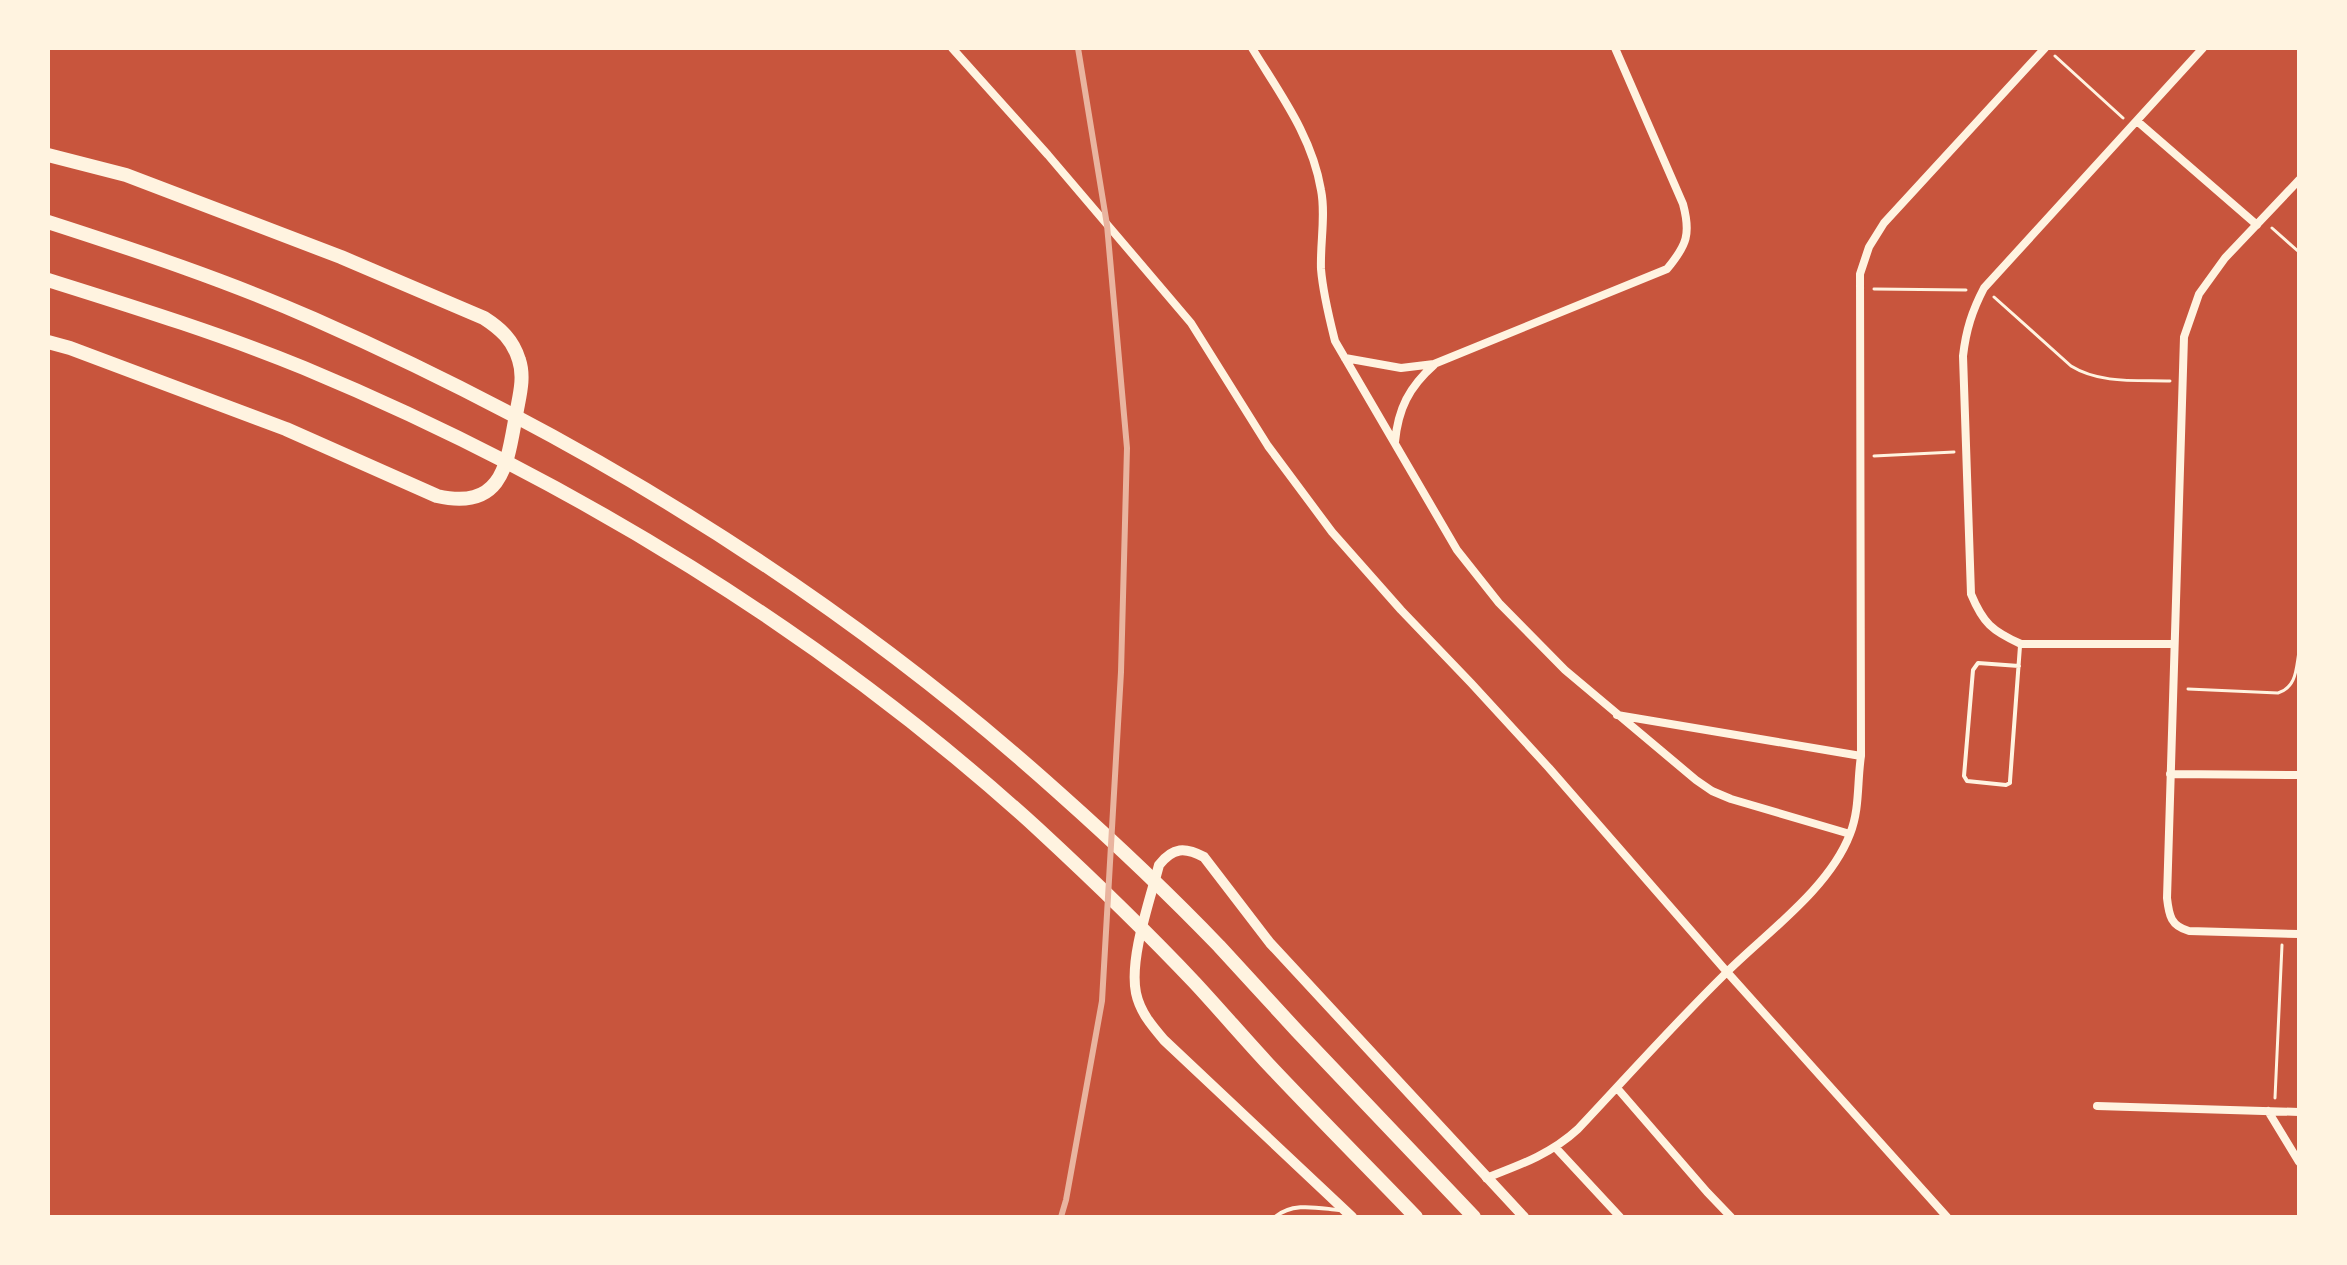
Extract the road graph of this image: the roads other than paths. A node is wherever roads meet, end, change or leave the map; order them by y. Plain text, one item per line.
1 (952, 48) edge
2 (1252, 48) edge
3 (1615, 48) edge
4 (2046, 48) edge
5 (2203, 48) edge
6 (2134, 123) junction
7 (48, 155) edge
8 (2299, 180) edge
9 (48, 222) edge
10 (2259, 222) junction
11 (48, 280) edge
12 (48, 342) edge
13 (1345, 358) junction
14 (1434, 364) junction
15 (1395, 442) junction
16 (2021, 644) junction
17 (2174, 644) junction
18 (2019, 666) junction
19 (1616, 715) junction
20 (1861, 756) junction
21 (2170, 774) junction
22 (2299, 775) edge
23 (1850, 834) junction
24 (2299, 934) edge
25 (1727, 972) junction
26 (1617, 1088) junction
27 (2097, 1106) dead end
28 (2271, 1112) junction
29 (2299, 1112) edge
30 (1555, 1147) junction
31 (2299, 1162) edge
32 (1486, 1178) junction
33 (1349, 1214) edge
34 (1275, 1217) edge
35 (1416, 1217) edge
36 (1474, 1217) edge
37 (1524, 1217) edge
38 (1620, 1217) edge
39 (1731, 1217) edge
40 (1947, 1217) edge

1 - 25 street
2 - 13 street
3 - 14 street
4 - 20 street
5 - 6 street
6 - 10 street
6 - 16 street
7 - 12 highway
8 - 10 street
9 - 36 highway
10 - 17 street
11 - 35 highway
13 - 14 street
13 - 15 street
14 - 15 street
15 - 19 street
16 - 17 street
16 - 18 lane
17 - 21 street
18 - 18 lane
19 - 20 street
19 - 23 street
20 - 23 street
21 - 22 street
21 - 24 street
23 - 25 street
25 - 26 street
25 - 40 street
26 - 30 street
26 - 39 street
27 - 28 street
28 - 29 street
28 - 31 street
30 - 32 street
30 - 38 street
32 - 33 street
32 - 37 street
33 - 34 lane

